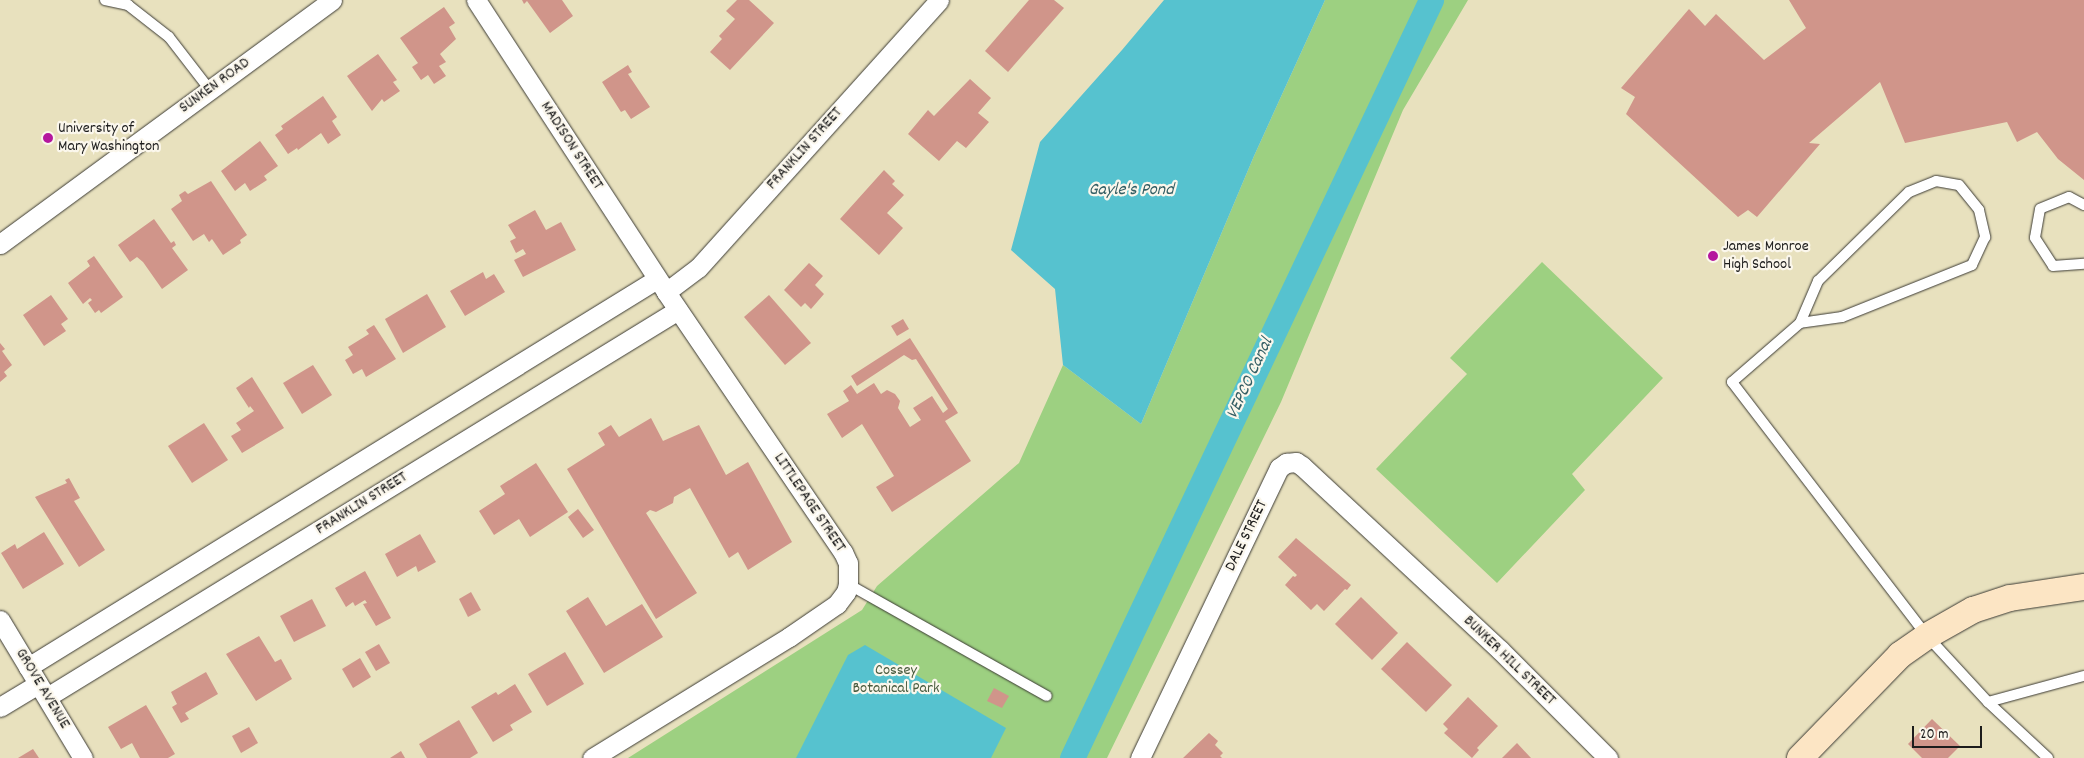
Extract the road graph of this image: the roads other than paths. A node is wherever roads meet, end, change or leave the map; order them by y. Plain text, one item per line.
1 (105, 0) edge
2 (332, 0) edge
3 (476, 0) edge
4 (939, 0) edge
5 (210, 90) junction
6 (2084, 205) edge
7 (0, 244) edge
8 (2084, 264) edge
9 (662, 285) junction
10 (678, 310) junction
11 (1800, 323) junction
12 (1409, 566) joint
13 (848, 584) junction
14 (2084, 587) edge
15 (0, 620) edge
16 (1927, 636) junction
17 (28, 667) junction
18 (2084, 676) edge
19 (42, 690) junction
20 (1047, 696) dead end
21 (1988, 702) junction
22 (0, 708) edge
23 (83, 758) edge
24 (592, 758) edge
25 (1140, 758) edge
26 (1608, 758) edge
27 (1800, 758) edge
28 (2048, 758) edge

1 - 5 lane
2 - 5 street, SUNKEN ROAD
3 - 9 street, MADISON STREET
4 - 9 street, FRANKLIN STREET
5 - 7 street, SUNKEN ROAD
6 - 8 lane
9 - 10 street, LITTLEPAGE STREET
9 - 17 street, FRANKLIN STREET
10 - 13 street, LITTLEPAGE STREET
10 - 19 street, FRANKLIN STREET
11 - 11 lane
11 - 16 lane
12 - 25 street, DALE STREET
12 - 26 street, BUNKER HILL STREET
13 - 20 lane
13 - 24 street
14 - 16 street
15 - 17 street, GROVE AVENUE
16 - 21 lane
16 - 27 street
17 - 19 street, GROVE AVENUE
18 - 21 lane
19 - 22 street, FRANKLIN STREET
19 - 23 street, GROVE AVENUE
21 - 28 lane

